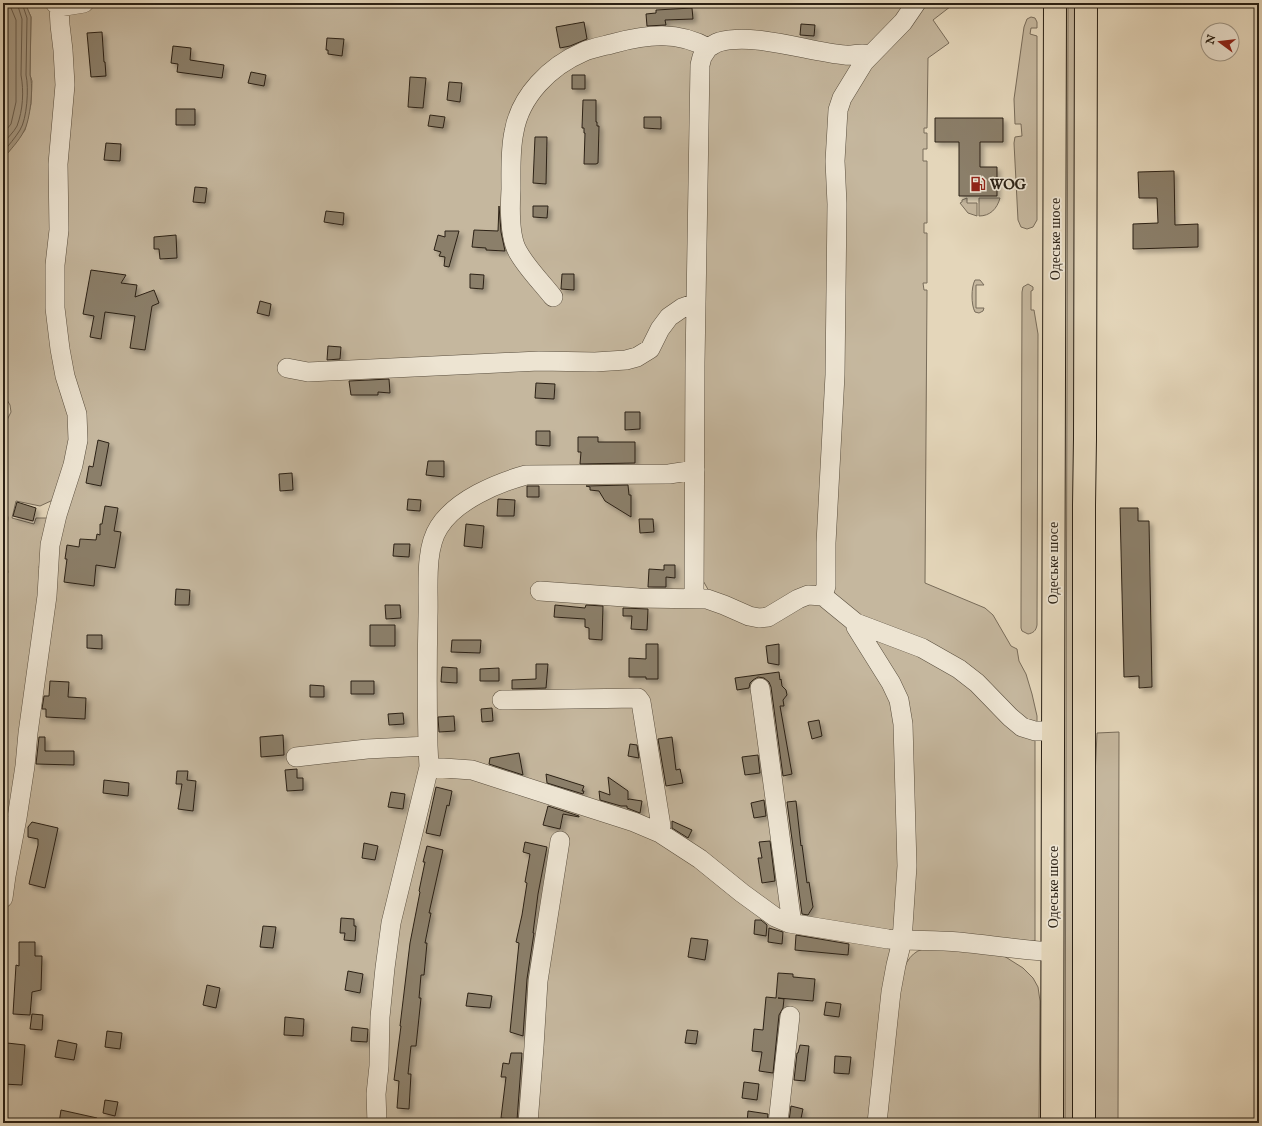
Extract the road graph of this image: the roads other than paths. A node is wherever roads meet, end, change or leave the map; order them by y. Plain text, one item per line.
1 (84, 3) edge
2 (916, 3) edge
3 (1055, 3) edge
4 (1086, 3) edge
5 (57, 5) edge
6 (708, 48) junction
7 (870, 55) junction
8 (553, 297) dead end
9 (696, 303) junction
10 (287, 368) dead end
11 (695, 470) junction
12 (540, 591) dead end
13 (823, 596) junction
14 (694, 599) junction
15 (856, 623) junction
16 (760, 688) dead end
17 (502, 700) dead end
18 (1053, 731) junction
19 (428, 746) junction
20 (296, 757) dead end
21 (429, 767) junction
22 (660, 833) junction
23 (560, 841) dead end
24 (3, 898) edge
25 (789, 923) junction
26 (902, 941) junction
27 (1053, 952) junction
28 (790, 1016) dead end
29 (377, 1123) edge
30 (528, 1123) edge
31 (778, 1123) edge
32 (877, 1123) edge
33 (1052, 1123) edge
34 (1084, 1123) edge

1 - 5 lane
2 - 7 lane
3 - 18 highway, Одеське шосе
4 - 34 highway
5 - 24 lane
6 - 7 lane
6 - 8 lane
6 - 9 lane
7 - 13 lane
9 - 10 lane
9 - 11 lane
11 - 14 lane
11 - 19 lane
12 - 14 lane
13 - 14 lane
13 - 15 lane
15 - 18 lane
15 - 26 lane
16 - 25 lane
17 - 22 lane
18 - 27 highway, Одеське шосе
19 - 20 lane
19 - 21 lane
21 - 22 lane
21 - 29 lane
22 - 25 lane
23 - 30 lane
25 - 26 lane
26 - 27 lane
26 - 32 lane
27 - 33 highway, Одеське шосе
28 - 31 lane

